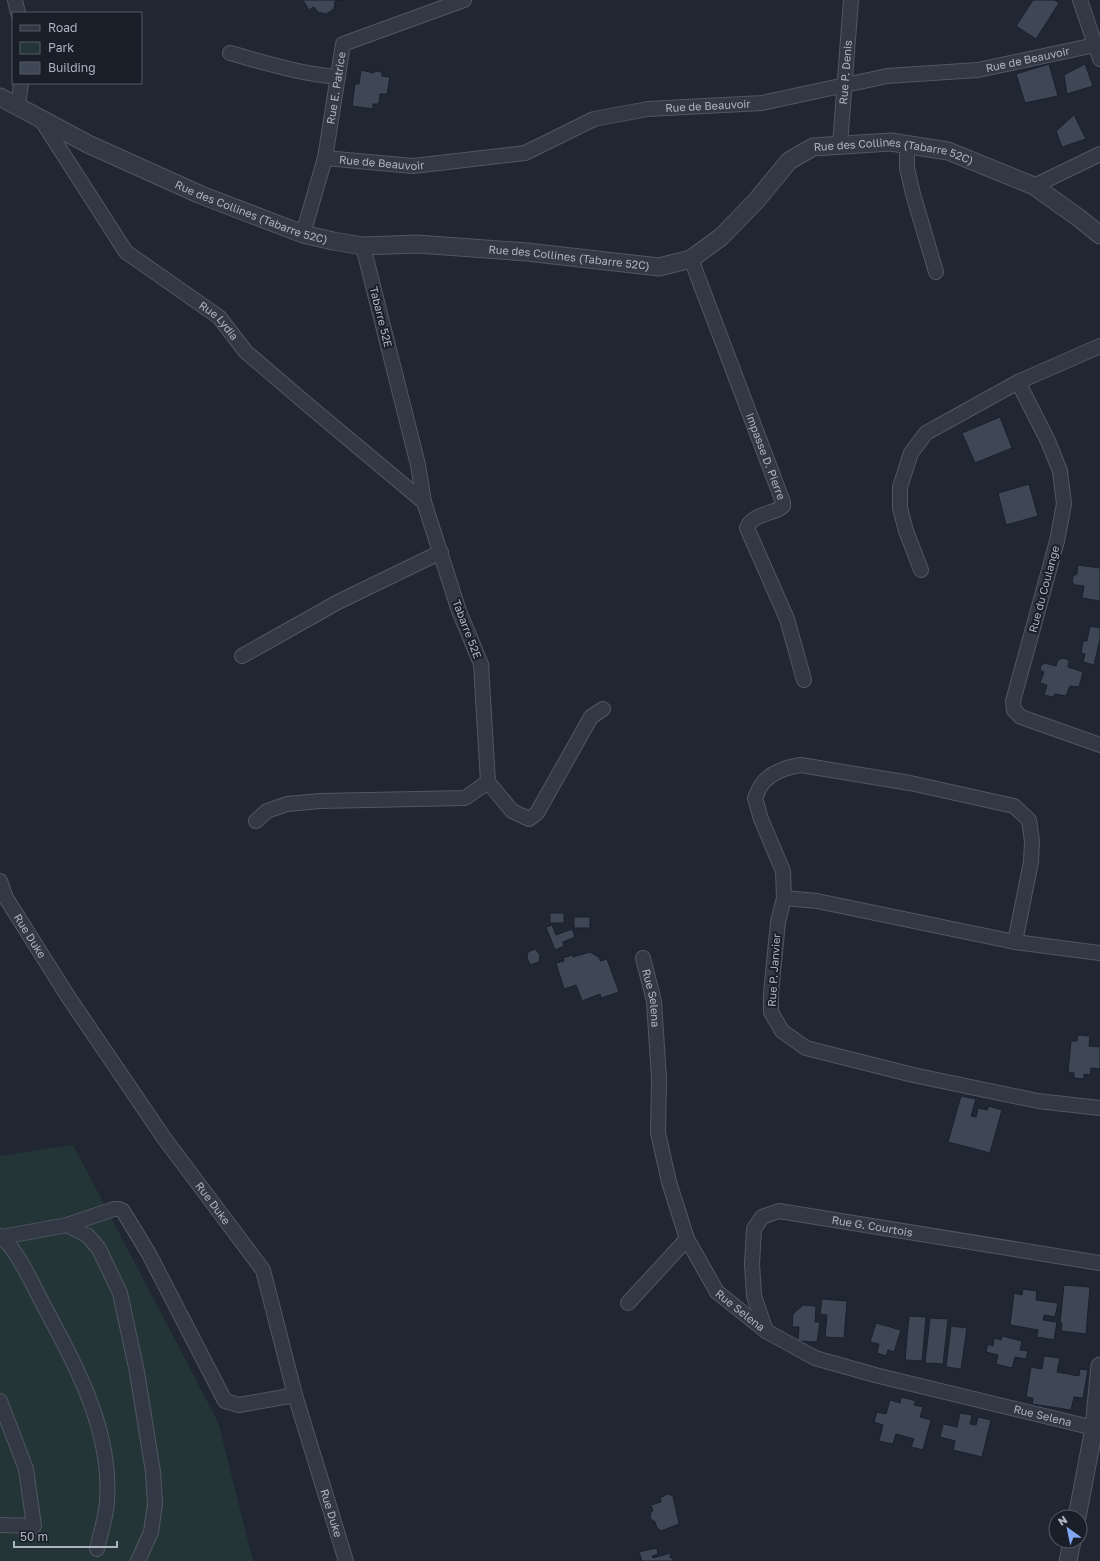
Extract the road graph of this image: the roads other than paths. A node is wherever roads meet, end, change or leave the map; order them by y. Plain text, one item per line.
1 (15, 0) edge
2 (464, 0) edge
3 (851, 0) edge
4 (1080, 0) edge
5 (18, 12) edge
6 (1095, 45) junction
7 (230, 53) dead end
8 (1100, 59) edge
9 (338, 77) junction
10 (22, 84) edge
11 (844, 86) junction
12 (0, 97) edge
13 (18, 105) junction
14 (39, 117) junction
15 (840, 144) junction
16 (907, 144) junction
17 (1100, 154) edge
18 (325, 158) junction
19 (1034, 186) junction
20 (304, 234) junction
21 (1100, 235) edge
22 (363, 246) junction
23 (691, 259) junction
24 (936, 272) dead end
25 (1100, 346) edge
26 (1018, 382) junction
27 (424, 502) junction
28 (440, 552) junction
29 (921, 570) dead end
30 (242, 656) dead end
31 (804, 680) dead end
32 (603, 710) dead end
33 (1100, 745) edge
34 (488, 782) junction
35 (256, 822) dead end
36 (0, 881) edge
37 (784, 898) junction
38 (1015, 942) junction
39 (1100, 953) edge
40 (643, 958) dead end
41 (1100, 1108) edge
42 (67, 1225) junction
43 (1, 1236) edge
44 (687, 1239) junction
45 (1100, 1263) edge
46 (628, 1303) dead end
47 (766, 1331) junction
48 (1100, 1366) edge
49 (295, 1395) junction
50 (0, 1401) edge
51 (1094, 1428) junction
52 (1079, 1509) edge
53 (0, 1525) edge
54 (97, 1550) dead end
55 (138, 1561) edge
56 (346, 1561) edge

1 - 5 street
2 - 9 street, Rue E. Patrice
3 - 11 street, Rue P. Denis
4 - 6 street
6 - 8 street
6 - 11 street, Rue de Beauvoir
7 - 9 street
9 - 18 street, Rue E. Patrice
10 - 13 street
11 - 15 street, Rue P. Denis
11 - 18 street, Rue de Beauvoir
12 - 13 street, Rue des Collines (Tabarre 52C)
13 - 14 street, Rue des Collines (Tabarre 52C)
14 - 20 street, Rue des Collines (Tabarre 52C)
14 - 27 street, Rue Lydia
15 - 16 street, Rue des Collines (Tabarre 52C)
15 - 23 street, Rue des Collines (Tabarre 52C)
16 - 19 street, Rue des Collines (Tabarre 52C)
16 - 24 street
17 - 19 street
18 - 20 street, Rue E. Patrice
19 - 21 street, Rue des Collines (Tabarre 52C)
20 - 22 street, Rue des Collines (Tabarre 52C)
22 - 23 street, Rue des Collines (Tabarre 52C)
22 - 27 street, Tabarre 52E
23 - 31 street, Impasse D. Pierre
25 - 26 street
26 - 29 street
26 - 33 street, Rue du Coulange
27 - 28 street, Tabarre 52E
28 - 30 street
28 - 34 street, Tabarre 52E
32 - 34 street
34 - 35 street
36 - 49 street, Rue Duke
37 - 38 street
37 - 38 street, Rue P. Janvier
37 - 41 street, Rue P. Janvier
38 - 39 street
40 - 44 street, Rue Selena
42 - 43 street
42 - 49 street
42 - 55 street
43 - 54 street
44 - 46 street
44 - 47 street, Rue Selena
45 - 47 street, Rue G. Courtois
47 - 51 street, Rue Selena
48 - 51 street
49 - 56 street, Rue Duke
50 - 53 street
51 - 52 street

